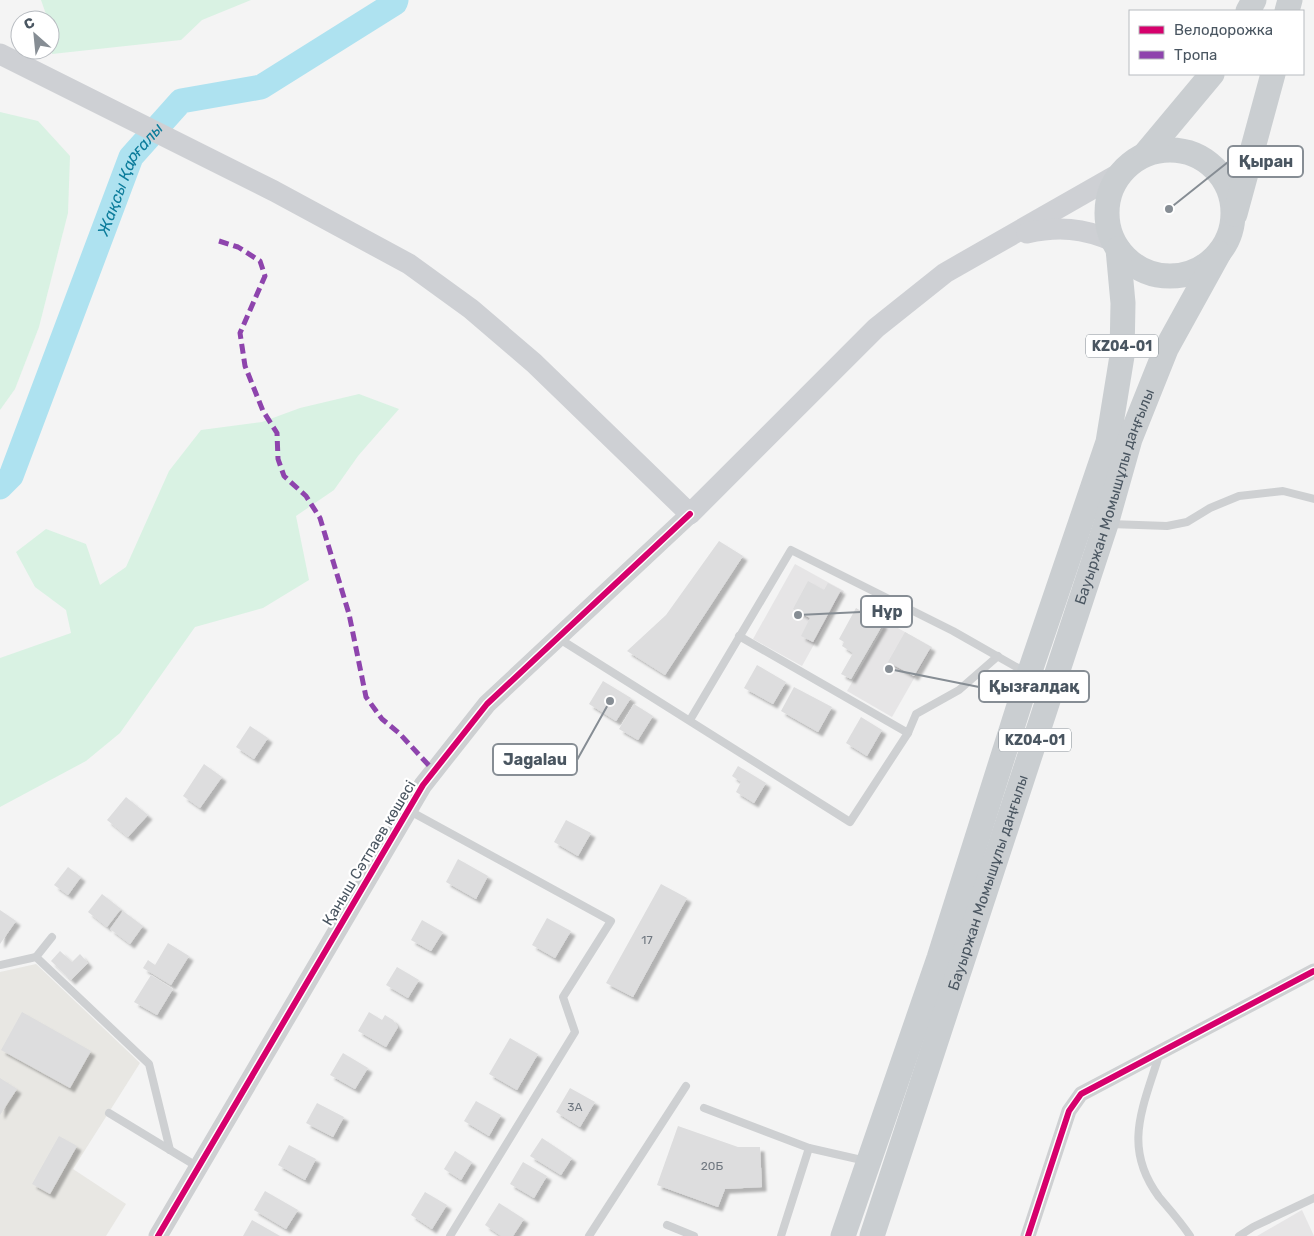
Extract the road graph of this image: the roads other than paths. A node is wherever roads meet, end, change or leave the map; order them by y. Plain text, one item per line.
1 (0, 54) edge
2 (1211, 75) edge
3 (1273, 75) edge
4 (1146, 153) junction
5 (1120, 173) junction
6 (1234, 217) junction
7 (1009, 237) junction
8 (1115, 245) junction
9 (1219, 253) junction
10 (1314, 499) edge
11 (690, 514) junction
12 (1106, 524) junction
13 (739, 636) junction
14 (558, 638) junction
15 (998, 656) junction
16 (1029, 674) junction
17 (690, 720) junction
18 (908, 733) junction
19 (408, 810) junction
20 (52, 937) dead end
21 (36, 957) junction
22 (0, 965) edge
23 (1314, 971) edge
24 (1160, 1052) junction
25 (686, 1086) dead end
26 (704, 1108) dead end
27 (887, 1109) junction
28 (109, 1113) dead end
29 (911, 1117) junction
30 (809, 1148) junction
31 (170, 1150) junction
32 (868, 1162) junction
33 (198, 1167) junction
34 (1314, 1198) edge
35 (667, 1225) dead end
36 (158, 1236) edge
37 (450, 1236) edge
38 (589, 1236) edge
39 (694, 1236) edge
40 (781, 1236) edge
41 (843, 1236) edge
42 (872, 1236) edge
43 (1028, 1236) edge
44 (1190, 1236) edge
45 (1239, 1236) edge

1 - 11 main road
2 - 4 main road, KZ04-01
3 - 6 main road, KZ04-01
4 - 5 main road, KZ04-01
4 - 6 main road, KZ04-01
5 - 7 main road
5 - 8 main road, KZ04-01
6 - 9 main road, KZ04-01
7 - 8 main road
7 - 11 main road
8 - 9 main road, KZ04-01
8 - 16 main road, Бауыржан Момышұлы даңғылы / KZ04-01
9 - 12 main road, Бауыржан Момышұлы даңғылы / KZ04-01
10 - 12 lane
11 - 14 street, Қаныш Сәтпаев көшесі
12 - 29 main road, Бауыржан Момышұлы даңғылы / KZ04-01
13 - 15 lane
13 - 17 lane
13 - 18 lane
14 - 17 lane
14 - 19 street, Қаныш Сәтпаев көшесі
15 - 16 lane
15 - 18 lane
16 - 27 main road, Бауыржан Момышұлы даңғылы / KZ04-01
17 - 18 lane
19 - 33 street, Қаныш Сәтпаев көшесі
19 - 37 lane
20 - 21 lane
21 - 22 lane
21 - 31 lane
23 - 24 street
24 - 43 street
24 - 44 lane
25 - 38 lane
26 - 30 lane
27 - 29 main road
27 - 32 main road, Бауыржан Момышұлы даңғылы / KZ04-01
28 - 31 lane
29 - 42 main road, Бауыржан Момышұлы даңғылы / KZ04-01
30 - 32 lane
30 - 40 lane
31 - 33 lane
32 - 41 main road, Бауыржан Момышұлы даңғылы / KZ04-01
33 - 36 street, Қаныш Сәтпаев көшесі
34 - 45 lane
35 - 39 lane

